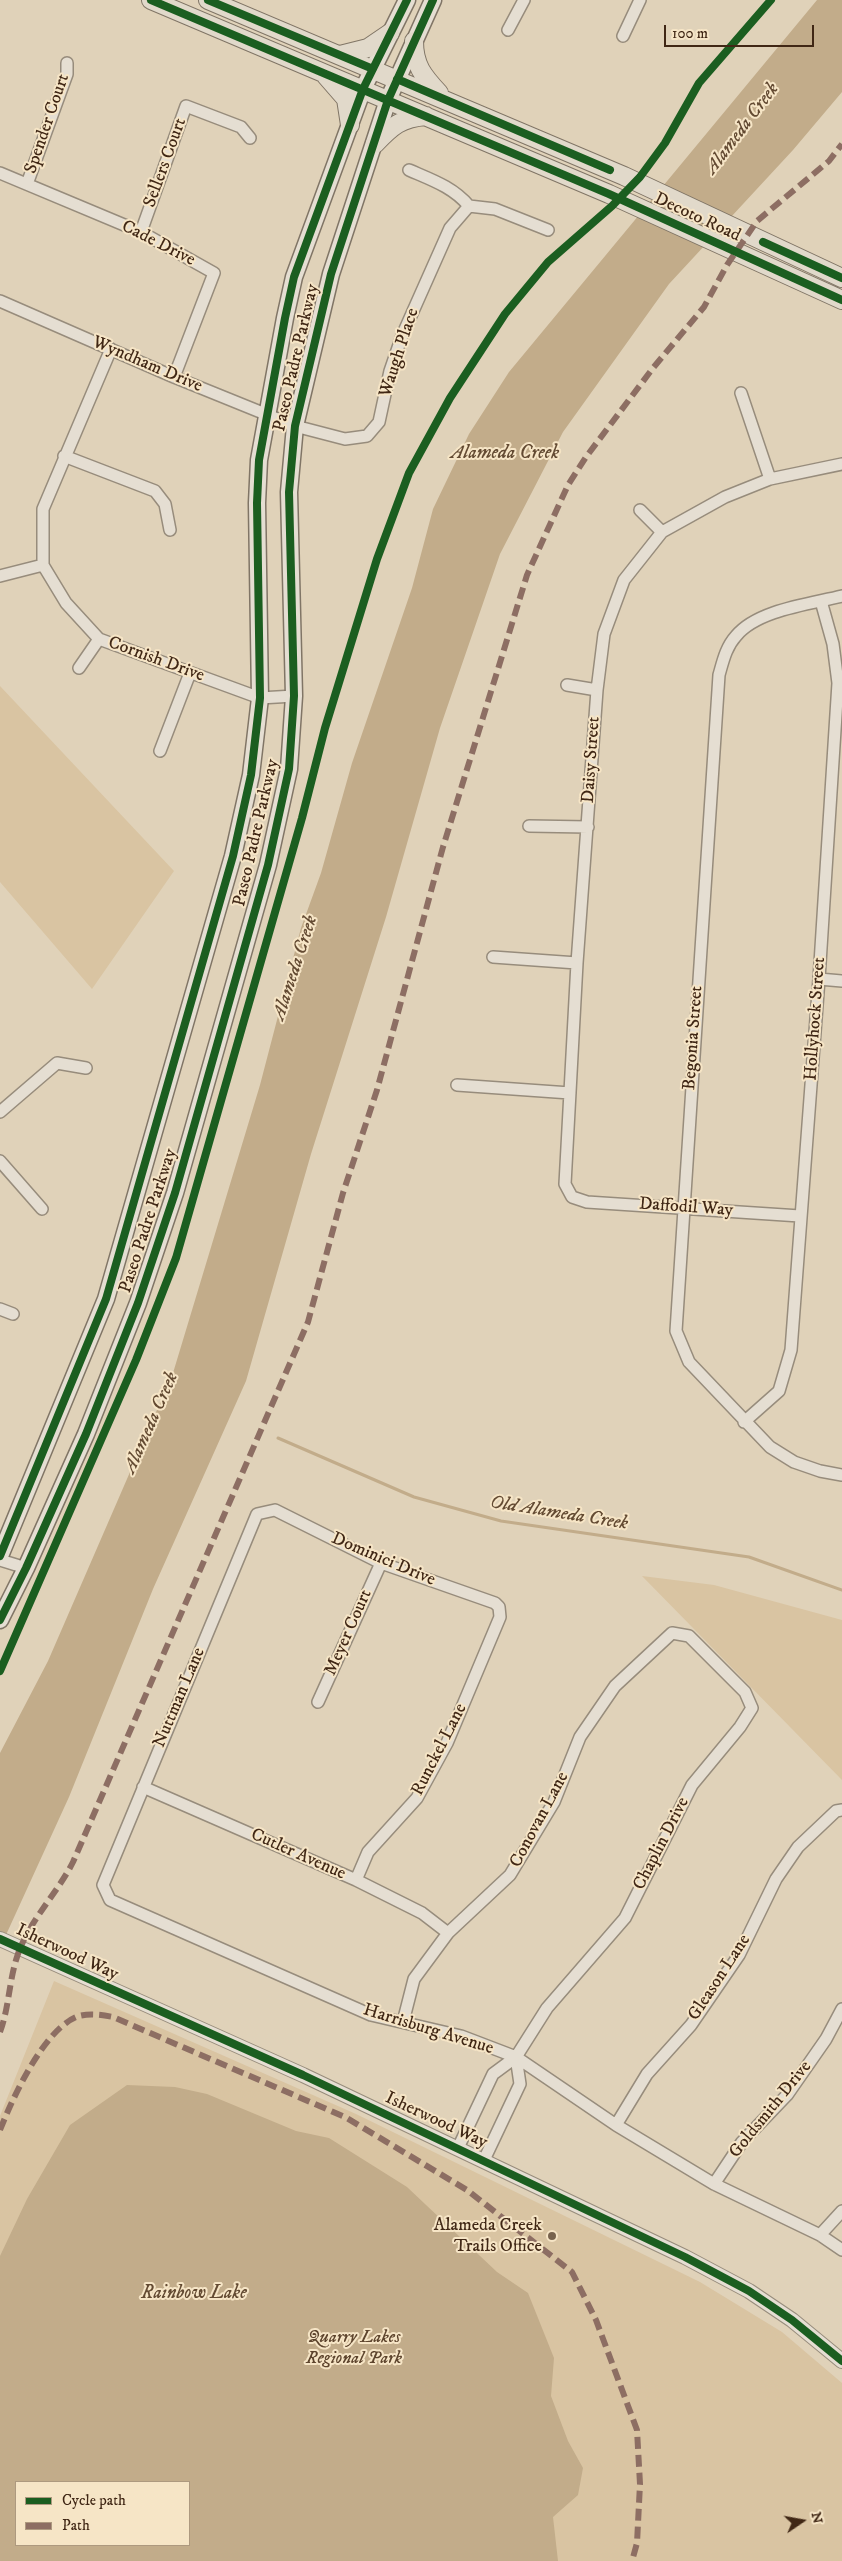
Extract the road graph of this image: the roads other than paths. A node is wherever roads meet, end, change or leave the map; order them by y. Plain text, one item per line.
1 (151, 0) edge
2 (208, 0) edge
3 (407, 0) edge
4 (433, 0) edge
5 (524, 0) edge
6 (640, 0) edge
7 (508, 30) dead end
8 (390, 33) junction
9 (623, 36) dead end
10 (414, 41) junction
11 (340, 55) junction
12 (68, 64) dead end
13 (373, 69) junction
14 (322, 72) junction
15 (397, 79) junction
16 (363, 89) junction
17 (388, 100) junction
18 (447, 100) junction
19 (426, 116) junction
20 (350, 125) junction
21 (250, 138) dead end
22 (375, 144) junction
23 (409, 170) dead end
24 (0, 173) edge
25 (27, 184) junction
26 (469, 206) junction
27 (548, 230) dead end
28 (141, 232) junction
29 (842, 278) edge
30 (842, 300) edge
31 (1, 305) edge
32 (111, 349) junction
33 (174, 377) junction
34 (741, 393) dead end
35 (266, 415) junction
36 (295, 426) junction
37 (64, 456) junction
38 (842, 464) edge
39 (770, 479) junction
40 (640, 510) dead end
41 (170, 530) dead end
42 (662, 532) junction
43 (43, 565) junction
44 (0, 576) edge
45 (842, 596) edge
46 (821, 601) junction
47 (99, 639) junction
48 (79, 668) dead end
49 (190, 673) junction
50 (567, 685) dead end
51 (597, 690) junction
52 (294, 696) junction
53 (260, 698) junction
54 (160, 751) dead end
55 (529, 826) dead end
56 (588, 827) junction
57 (493, 956) dead end
58 (576, 963) junction
59 (819, 979) junction
60 (842, 981) edge
61 (86, 1068) dead end
62 (457, 1085) dead end
63 (570, 1093) junction
64 (0, 1112) edge
65 (0, 1161) edge
66 (572, 1197) joint
67 (682, 1208) junction
68 (42, 1209) dead end
69 (800, 1216) junction
70 (0, 1309) edge
71 (13, 1314) dead end
72 (744, 1422) junction
73 (842, 1475) edge
74 (267, 1510) joint
75 (0, 1556) edge
76 (0, 1560) edge
77 (381, 1563) junction
78 (26, 1568) junction
79 (499, 1607) joint
80 (0, 1620) edge
81 (689, 1636) joint
82 (318, 1702) dead end
83 (143, 1787) junction
84 (842, 1810) edge
85 (356, 1880) junction
86 (106, 1893) joint
87 (448, 1933) junction
88 (0, 1939) edge
89 (842, 2009) edge
90 (403, 2022) junction
91 (516, 2058) junction
92 (616, 2125) junction
93 (458, 2148) junction
94 (484, 2160) junction
95 (714, 2184) junction
96 (842, 2211) edge
97 (820, 2235) junction
98 (842, 2250) edge
99 (842, 2361) edge

1 - 14 main road, Decoto Road
2 - 11 main road, Decoto Road
3 - 8 main road, Paseo Padre Parkway
4 - 10 main road, Paseo Padre Parkway
5 - 7 street
6 - 9 street
8 - 11 main road
8 - 13 main road, Paseo Padre Parkway
10 - 15 main road, Paseo Padre Parkway
10 - 18 main road
11 - 13 main road, Decoto Road
12 - 25 street, Spender Court
13 - 15 main road, Decoto Road
13 - 16 main road, Paseo Padre Parkway
14 - 16 main road, Decoto Road
14 - 20 main road
15 - 17 main road, Paseo Padre Parkway
15 - 18 main road, Decoto Road
16 - 17 main road, Decoto Road
16 - 20 main road, Paseo Padre Parkway
17 - 19 main road, Decoto Road
17 - 22 main road, Paseo Padre Parkway
18 - 29 main road, Decoto Road
19 - 22 main road
19 - 30 main road, Decoto Road
20 - 35 main road, Paseo Padre Parkway
21 - 28 street, Sellers Court
22 - 36 main road, Paseo Padre Parkway
23 - 26 street
24 - 25 street, Cade Drive
25 - 28 street, Cade Drive
26 - 27 street
26 - 36 street, Waugh Place
28 - 33 street, Cade Drive
31 - 32 street, Wyndham Drive
32 - 33 street, Wyndham Drive
32 - 37 street
33 - 35 street, Wyndham Drive
34 - 39 street
35 - 36 street, Wyndham Drive
35 - 53 main road, Paseo Padre Parkway
36 - 52 main road, Paseo Padre Parkway
37 - 41 street
37 - 43 street
38 - 39 street, Daisy Street
39 - 42 street, Daisy Street
40 - 42 street
42 - 51 street, Daisy Street
43 - 44 street
43 - 47 street, Cornish Drive
45 - 46 street, Begonia Street
46 - 59 street, Hollyhock Street
46 - 67 street, Begonia Street
47 - 48 street
47 - 49 street, Cornish Drive
49 - 53 street, Cornish Drive
49 - 54 street
50 - 51 street
51 - 56 street, Daisy Street
52 - 53 street, Cornish Drive
52 - 78 main road, Paseo Padre Parkway
53 - 75 main road, Paseo Padre Parkway
55 - 56 street
56 - 58 street, Daisy Street
57 - 58 street
58 - 63 street, Daisy Street
59 - 60 street
59 - 69 street, Hollyhock Street
61 - 64 street
62 - 63 street
63 - 66 street, Daisy Street
65 - 68 street
66 - 67 street, Daffodil Way
67 - 69 street, Daffodil Way
67 - 72 street, Begonia Street
69 - 72 street, Hollyhock Street
70 - 71 street
72 - 73 street, Begonia Street
74 - 77 street, Dominici Drive
74 - 83 street, Nuttman Lane
76 - 78 street
77 - 79 street, Dominici Drive
77 - 82 street, Meyer Court
78 - 80 main road, Paseo Padre Parkway
79 - 85 street, Runckel Lane
81 - 87 street, Conovan Lane
81 - 91 street, Chaplin Drive
83 - 85 street, Cutler Avenue
83 - 86 street, Nuttman Lane
84 - 92 street, Gleason Lane
85 - 87 street, Cutler Avenue
86 - 90 street, Harrisburg Avenue
87 - 90 street, Conovan Lane
88 - 93 street, Isherwood Way
89 - 95 street, Goldsmith Drive
90 - 91 street, Harrisburg Avenue
91 - 92 street, Harrisburg Avenue
91 - 93 street, Chaplin Drive
91 - 94 street
92 - 95 street, Harrisburg Avenue
93 - 94 street, Isherwood Way
94 - 99 street, Isherwood Way
95 - 97 street, Harrisburg Avenue
96 - 97 street
97 - 98 street, Harrisburg Avenue

